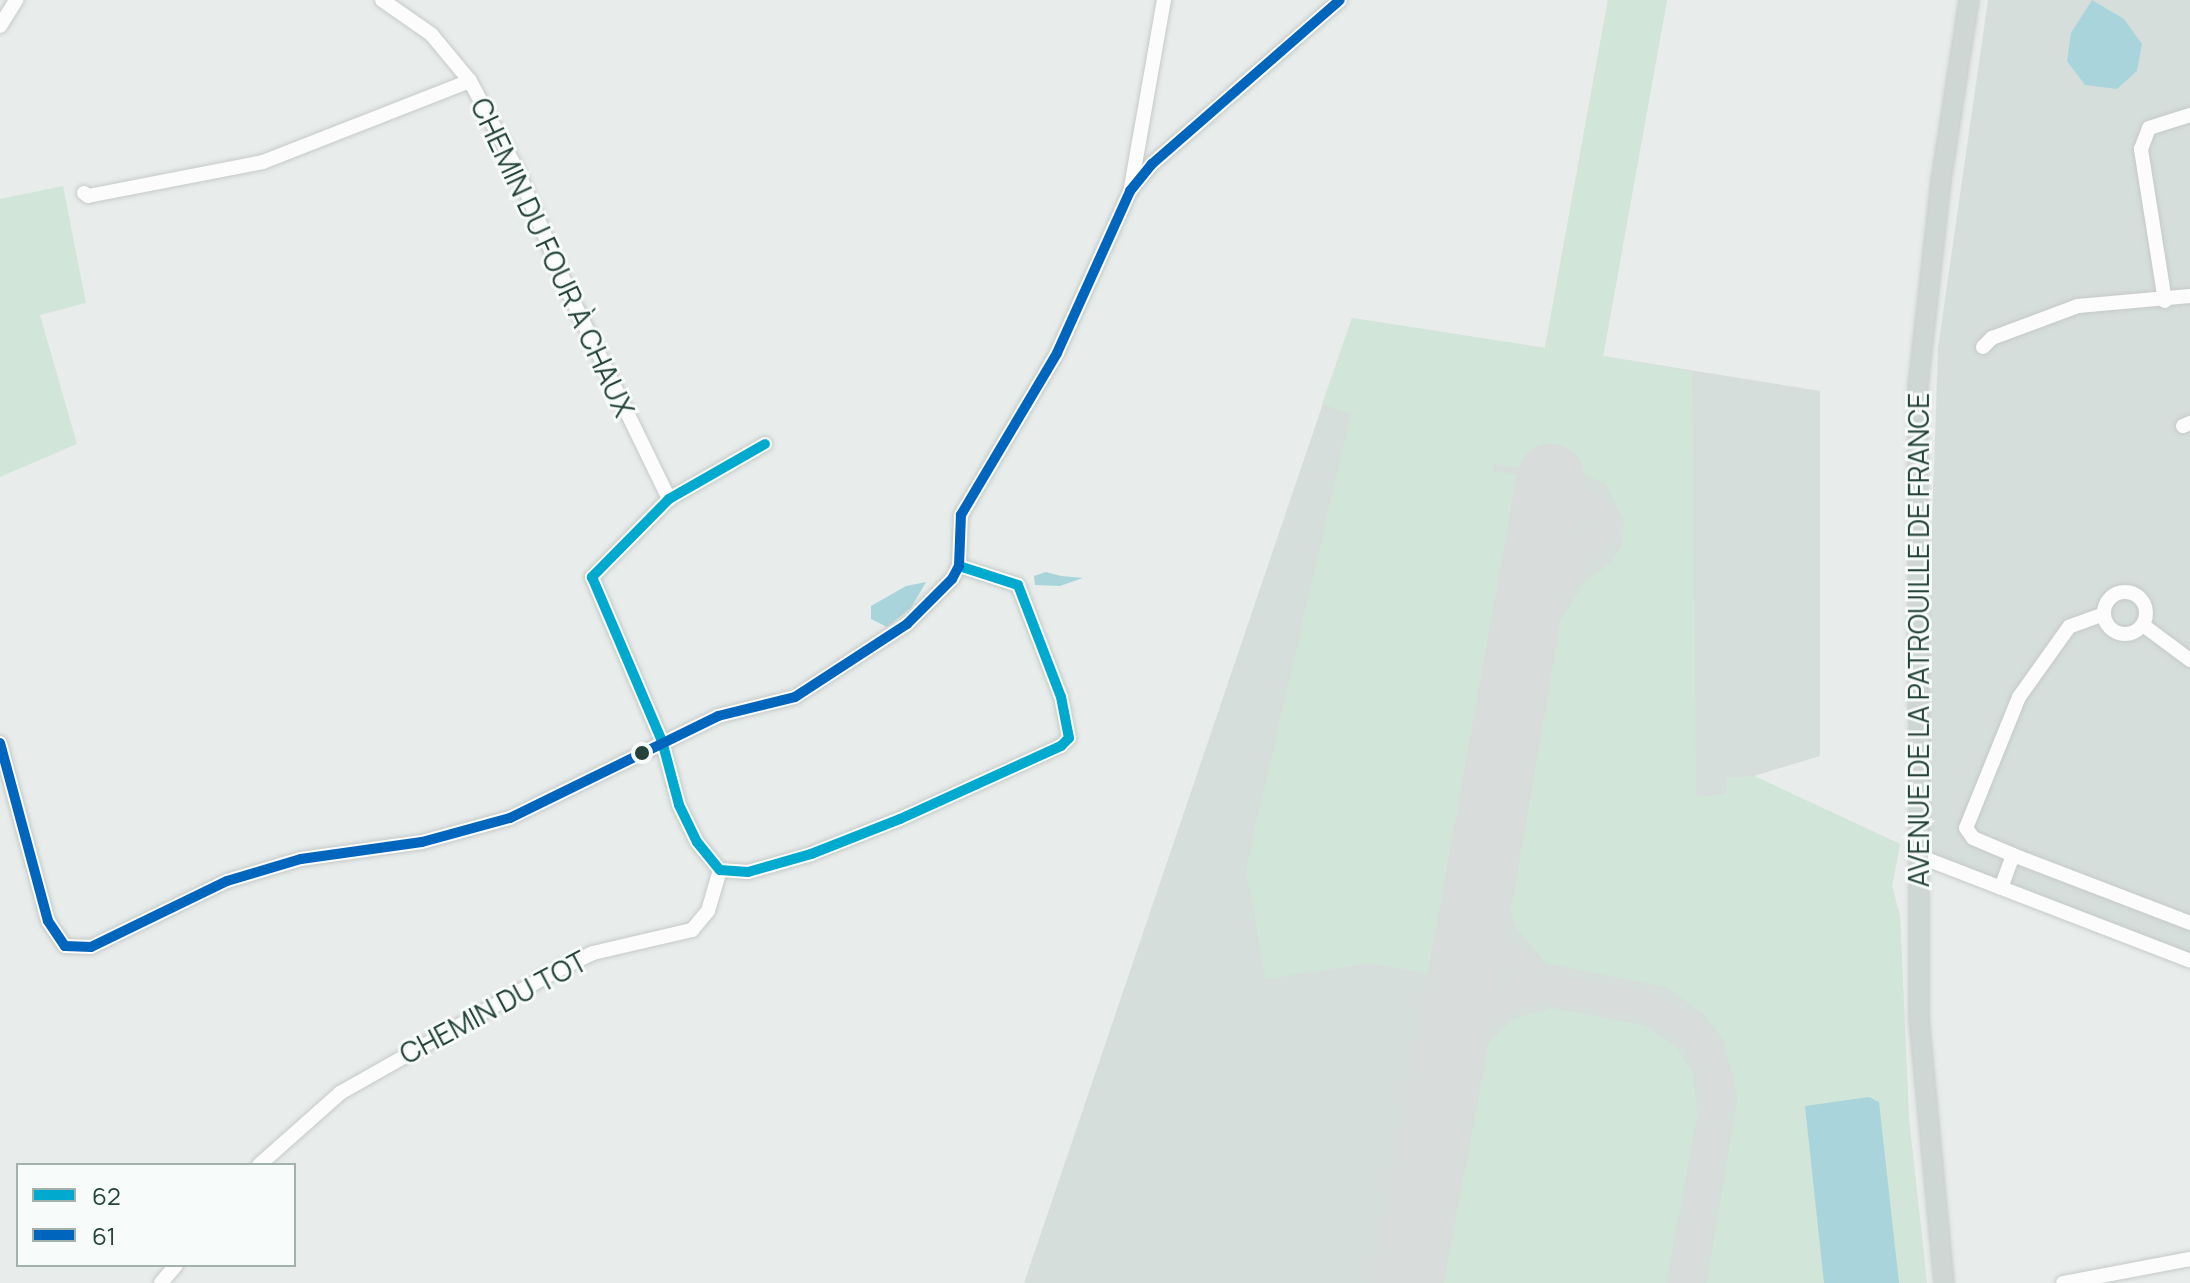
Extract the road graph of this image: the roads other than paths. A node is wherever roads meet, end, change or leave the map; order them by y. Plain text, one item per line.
1 (16, 0) edge
2 (382, 0) edge
3 (1164, 0) edge
4 (1340, 0) edge
5 (1969, 0) edge
6 (0, 26) edge
7 (470, 81) junction
8 (2190, 115) edge
9 (1130, 191) junction
10 (84, 193) dead end
11 (2190, 296) edge
12 (2165, 301) junction
13 (1983, 347) dead end
14 (765, 444) dead end
15 (669, 499) junction
16 (959, 566) junction
17 (2104, 614) junction
18 (2143, 625) junction
19 (2190, 660) edge
20 (662, 741) junction
21 (0, 743) edge
22 (1916, 855) junction
23 (2013, 855) junction
24 (720, 870) junction
25 (2001, 888) junction
26 (2190, 923) edge
27 (2190, 961) edge
28 (261, 1163) edge
29 (2190, 1259) edge
30 (174, 1267) edge
31 (161, 1283) edge
32 (1944, 1283) edge
33 (2063, 1283) edge

1 - 6 street
2 - 7 street, CHEMIN DU FOUR À CHAUX
3 - 9 street
4 - 9 street
5 - 22 main road, AVENUE DE LA PATROUILLE DE FRANCE
7 - 10 street
7 - 15 street, CHEMIN DU FOUR À CHAUX
8 - 12 street
9 - 16 street
11 - 12 street
12 - 13 street
14 - 15 street
15 - 20 street
16 - 20 street
16 - 24 street
17 - 18 street
17 - 18 street
17 - 23 street
18 - 19 street
20 - 21 street
20 - 24 street
22 - 25 street
22 - 32 main road, AVENUE DE LA PATROUILLE DE FRANCE
23 - 25 street
23 - 26 street
24 - 28 street, CHEMIN DU TOT
25 - 27 street
29 - 33 street
30 - 31 street

